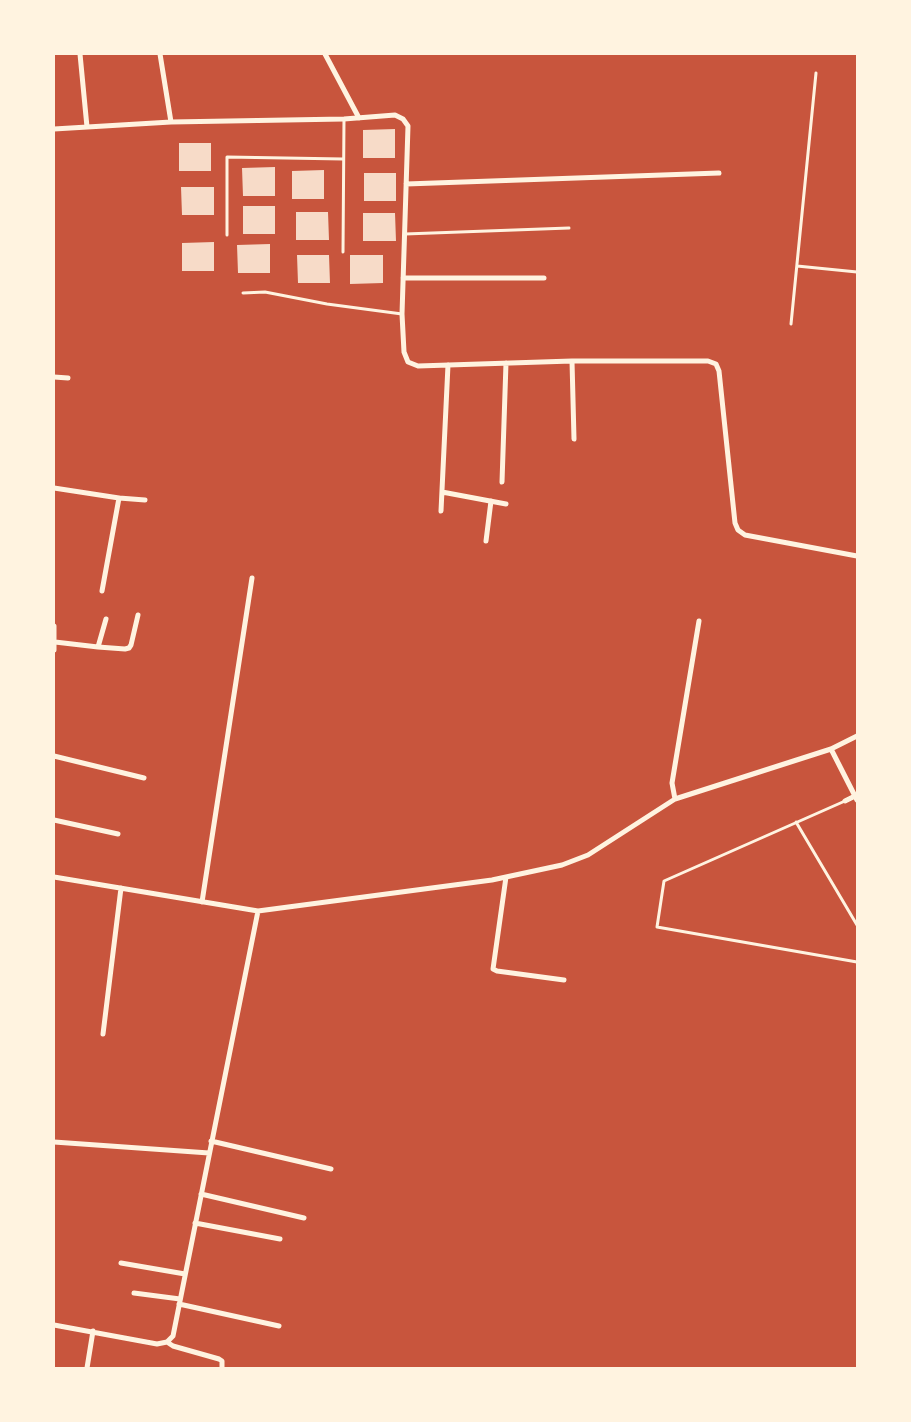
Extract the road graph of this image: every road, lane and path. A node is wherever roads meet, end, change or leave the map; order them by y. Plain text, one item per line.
1 (80, 54) edge
2 (160, 54) edge
3 (324, 54) edge
4 (816, 73) dead end
5 (358, 118) junction
6 (344, 119) junction
7 (171, 122) junction
8 (86, 127) junction
9 (54, 128) edge
10 (343, 159) junction
11 (719, 174) dead end
12 (406, 184) junction
13 (569, 228) dead end
14 (404, 234) junction
15 (227, 235) dead end
16 (343, 252) dead end
17 (797, 266) junction
18 (857, 272) edge
19 (404, 278) junction
20 (544, 278) dead end
21 (243, 293) dead end
22 (402, 314) junction
23 (791, 324) dead end
24 (572, 361) junction
25 (506, 363) junction
26 (448, 365) junction
27 (54, 377) edge
28 (68, 378) dead end
29 (574, 439) dead end
30 (502, 482) dead end
31 (54, 488) edge
32 (442, 492) junction
33 (119, 498) junction
34 (145, 500) dead end
35 (490, 501) junction
36 (506, 504) dead end
37 (441, 511) dead end
38 (486, 541) dead end
39 (857, 556) edge
40 (252, 578) dead end
41 (102, 591) dead end
42 (138, 615) dead end
43 (106, 619) dead end
44 (699, 621) dead end
45 (54, 626) edge
46 (55, 642) edge
47 (98, 647) junction
48 (54, 650) edge
49 (857, 736) edge
50 (831, 749) junction
51 (54, 756) edge
52 (144, 778) dead end
53 (856, 798) edge
54 (675, 799) junction
55 (845, 801) joint
56 (54, 820) edge
57 (796, 822) junction
58 (118, 834) dead end
59 (506, 877) junction
60 (54, 879) edge
61 (121, 888) junction
62 (202, 902) junction
63 (258, 911) junction
64 (857, 925) edge
65 (857, 962) edge
66 (564, 980) dead end
67 (103, 1034) dead end
68 (212, 1141) junction
69 (54, 1142) edge
70 (209, 1153) junction
71 (331, 1169) dead end
72 (201, 1194) junction
73 (304, 1218) dead end
74 (195, 1223) junction
75 (280, 1239) dead end
76 (121, 1263) dead end
77 (185, 1274) junction
78 (134, 1293) dead end
79 (179, 1301) junction
80 (54, 1325) edge
81 (279, 1326) dead end
82 (93, 1332) junction
83 (167, 1342) junction
84 (87, 1368) edge
85 (222, 1368) edge

1 - 8 street
2 - 7 street
3 - 5 street
4 - 17 lane
5 - 6 street
5 - 12 street
6 - 7 street
6 - 10 lane
7 - 8 street
8 - 9 street
10 - 15 lane
10 - 16 lane
11 - 12 street
12 - 14 street
13 - 14 lane
14 - 19 street
17 - 18 lane
17 - 23 lane
19 - 20 street
19 - 22 street
21 - 22 lane
22 - 26 street
24 - 25 street
24 - 29 street
24 - 39 street
25 - 26 street
25 - 30 street
26 - 32 street
27 - 28 street
31 - 33 street
32 - 35 street
32 - 37 street
33 - 34 street
33 - 41 street
35 - 36 street
35 - 38 street
40 - 62 street
42 - 47 street
43 - 47 street
44 - 54 street
45 - 46 street
46 - 47 street
46 - 48 street
49 - 50 street
50 - 53 street
50 - 54 street
51 - 52 street
53 - 55 street
54 - 59 street
55 - 57 lane
56 - 58 street
57 - 64 lane
57 - 65 lane
59 - 63 street
59 - 66 street
60 - 61 street
61 - 62 street
61 - 67 street
62 - 63 street
63 - 68 street
68 - 70 street
68 - 71 street
69 - 70 street
70 - 72 street
72 - 73 street
72 - 74 street
74 - 75 street
74 - 77 street
76 - 77 street
77 - 79 street
78 - 79 street
79 - 81 street
79 - 83 street
80 - 82 street
82 - 83 street
82 - 84 street
83 - 85 street

